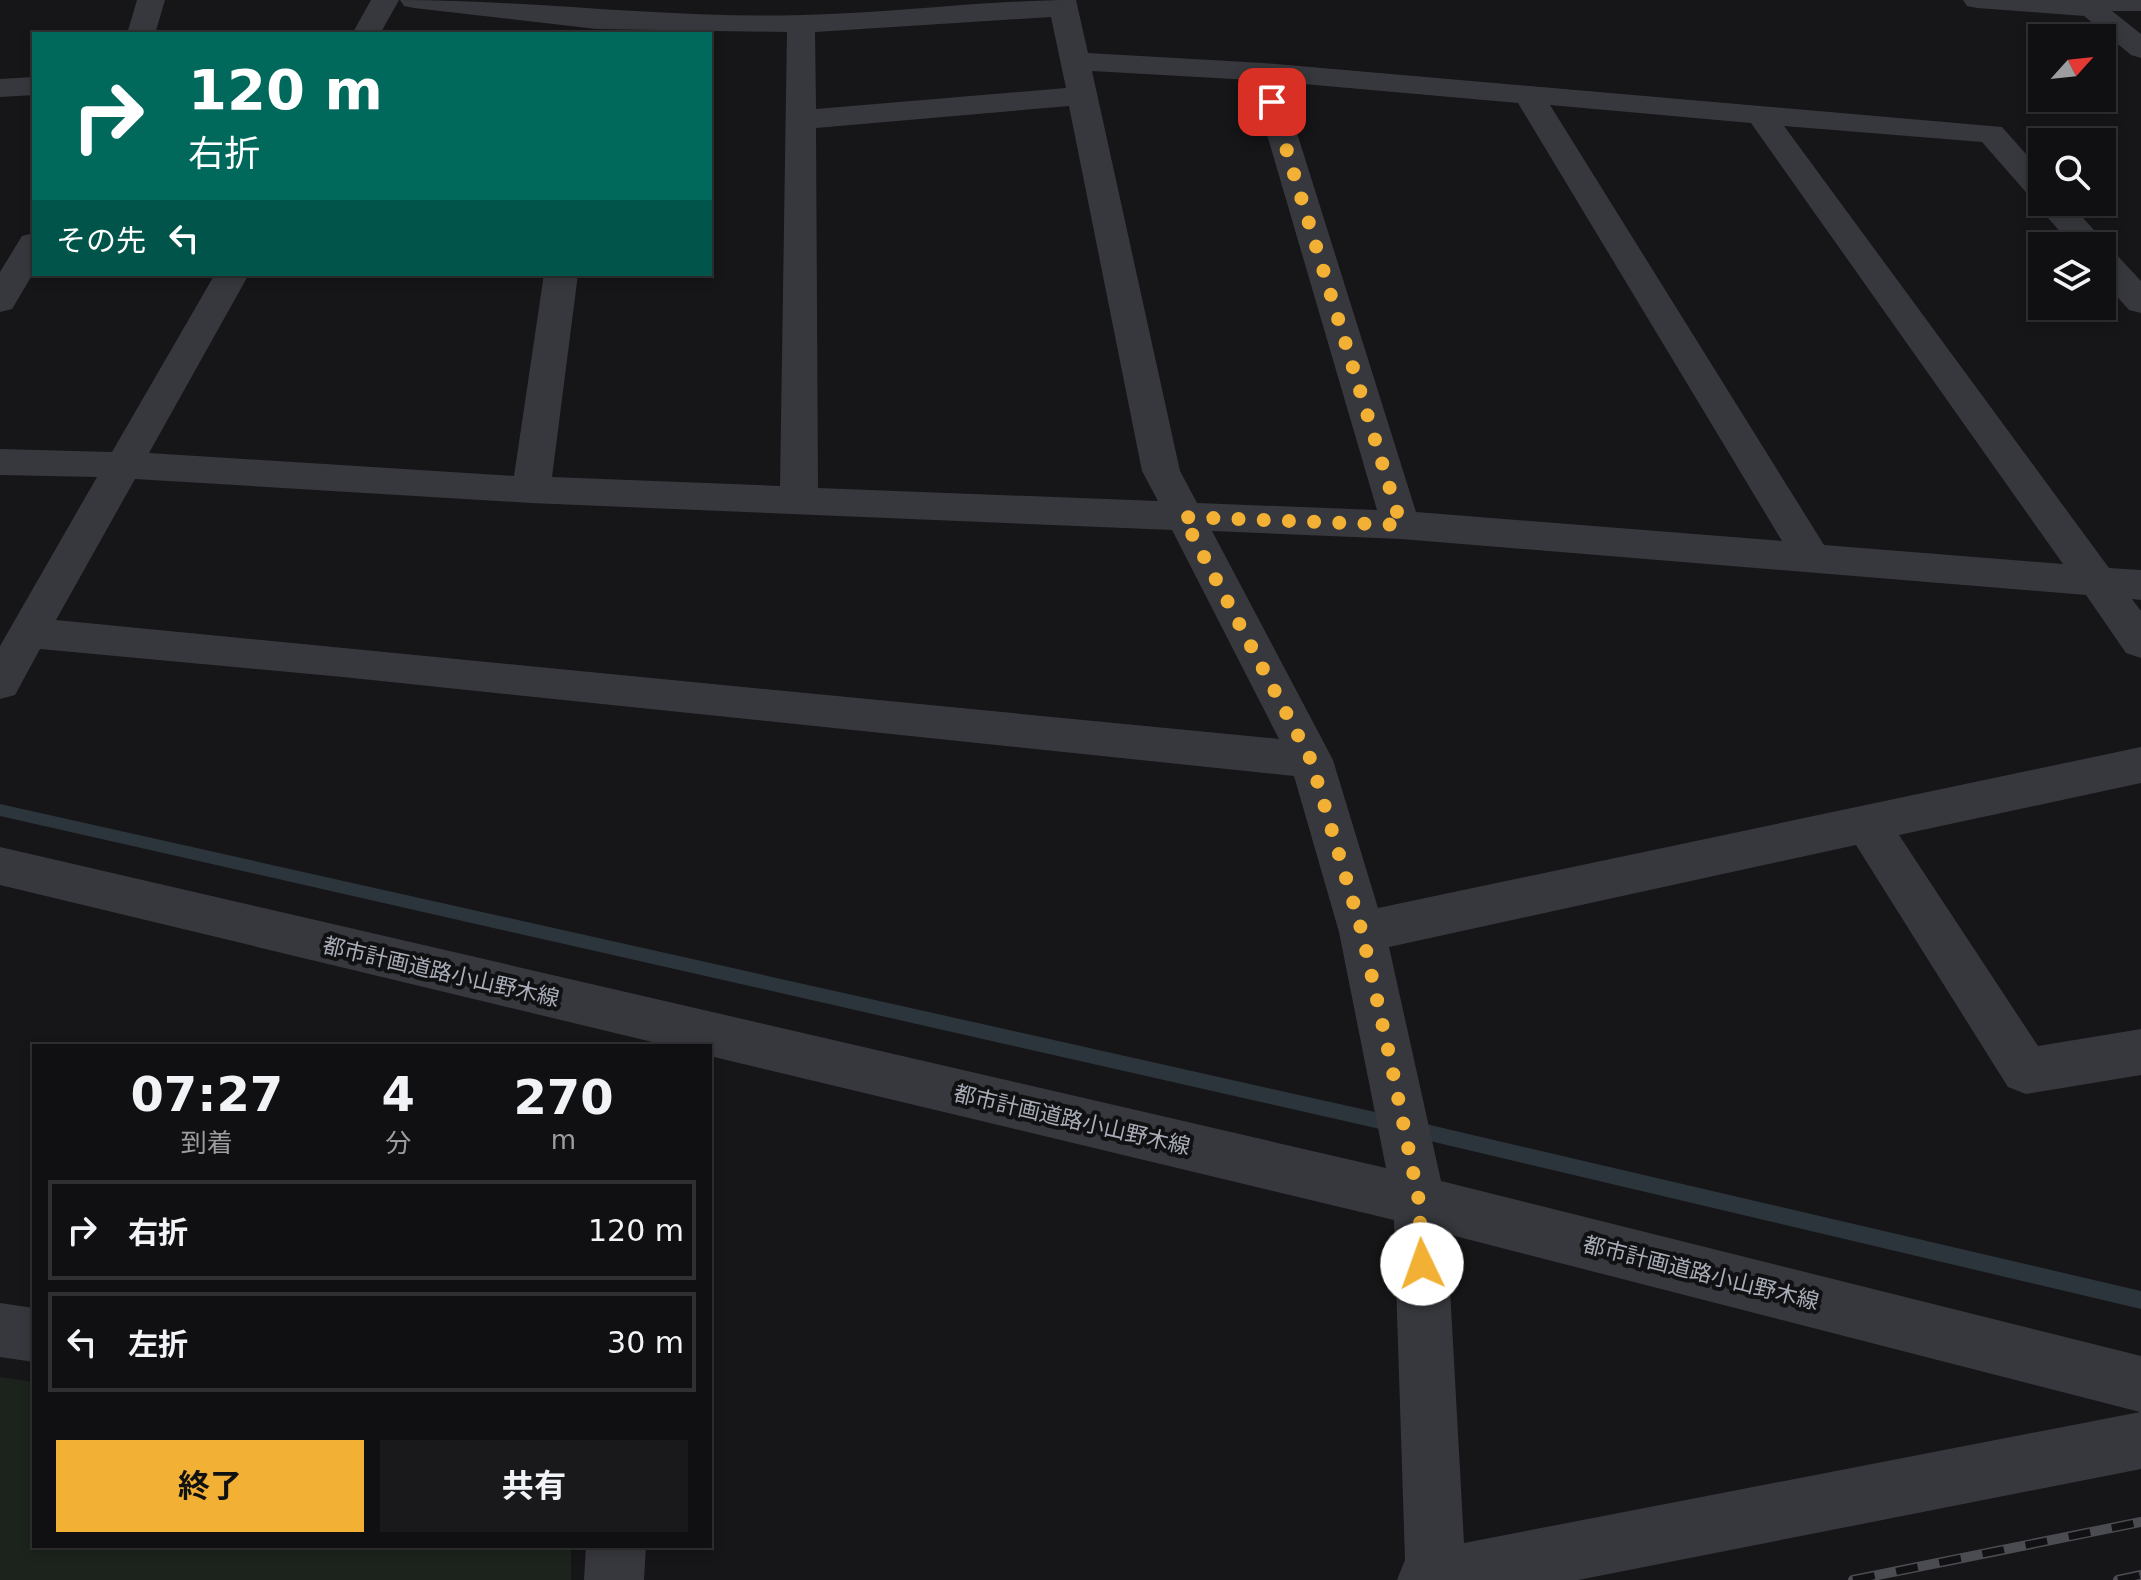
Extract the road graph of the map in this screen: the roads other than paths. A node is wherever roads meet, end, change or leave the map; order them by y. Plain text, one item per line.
1 (151, 0) edge
2 (385, 0) edge
3 (414, 0) edge
4 (1977, 0) edge
5 (2141, 3) edge
6 (1063, 4) edge
7 (2087, 4) edge
8 (602, 18) edge
9 (801, 24) junction
10 (142, 32) edge
11 (367, 32) edge
12 (2141, 49) edge
13 (1074, 61) junction
14 (1263, 72) junction
15 (32, 86) edge
16 (0, 88) edge
17 (1528, 95) junction
18 (1082, 96) junction
19 (1761, 115) junction
20 (800, 120) junction
21 (2028, 175) edge
22 (2064, 216) edge
23 (2078, 232) edge
24 (32, 246) edge
25 (231, 276) edge
26 (561, 276) edge
27 (0, 301) edge
28 (0, 462) edge
29 (126, 465) junction
30 (531, 490) junction
31 (799, 502) junction
32 (1183, 517) junction
33 (1401, 525) junction
34 (1811, 557) junction
35 (2100, 581) junction
36 (2141, 585) edge
37 (30, 633) junction
38 (2141, 642) edge
39 (0, 683) edge
40 (1311, 760) junction
41 (2141, 765) edge
42 (1866, 823) junction
43 (0, 866) edge
44 (1362, 932) junction
45 (2141, 1052) edge
46 (1419, 1201) junction
47 (0, 1330) edge
48 (32, 1335) edge
49 (2141, 1384) edge
50 (2141, 1440) edge
51 (616, 1548) edge
52 (1431, 1579) edge
53 (614, 1580) edge

1 - 10 street
2 - 11 street
3 - 8 street
4 - 7 street
5 - 7 street
6 - 9 street
6 - 13 street
7 - 12 street
8 - 9 street
9 - 20 street
13 - 14 street
13 - 18 street
14 - 17 street
14 - 33 street
15 - 16 street
17 - 19 street
17 - 34 street
18 - 20 street
18 - 32 street
19 - 21 street
19 - 35 street
20 - 31 street
22 - 23 street
24 - 27 street
25 - 29 street
26 - 30 street
28 - 29 street
29 - 30 street
29 - 37 street
30 - 31 street
31 - 32 street
32 - 33 street
32 - 40 street
33 - 34 street
34 - 35 street
35 - 36 street
35 - 38 street
37 - 39 street
37 - 40 street
40 - 44 street
41 - 42 street
42 - 44 street
42 - 45 street
43 - 46 street, 都市計画道路小山野木線
44 - 46 street
46 - 49 street, 都市計画道路小山野木線
46 - 52 street
47 - 48 street
50 - 52 street
51 - 53 street

